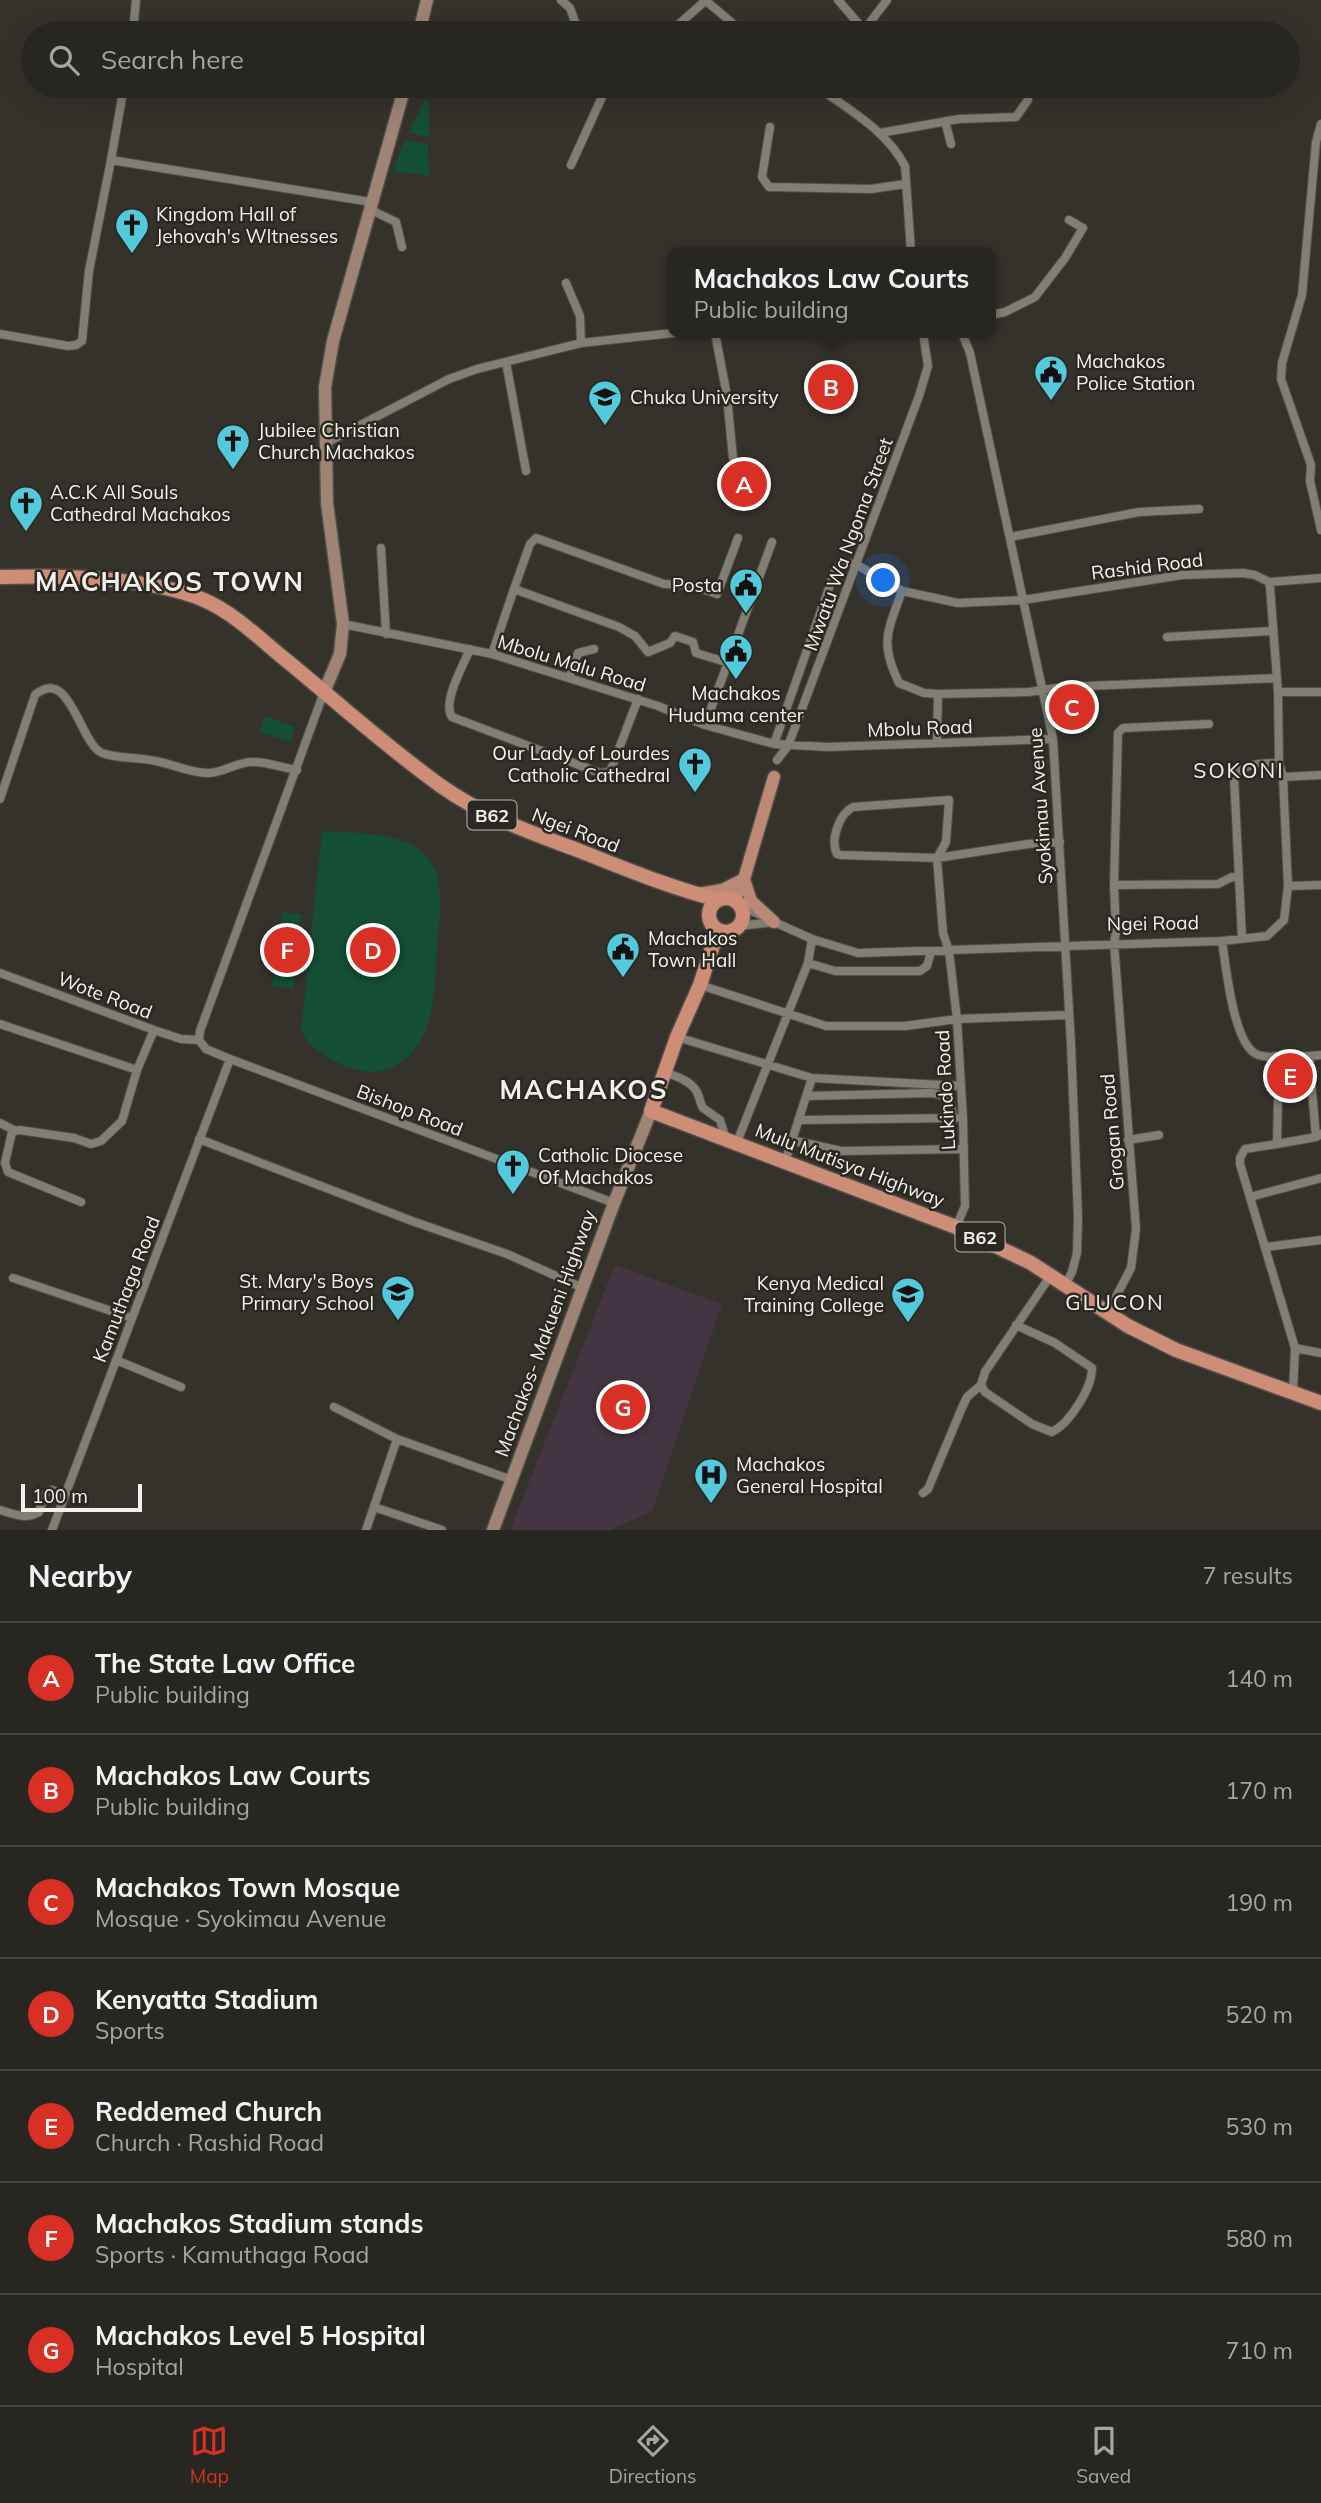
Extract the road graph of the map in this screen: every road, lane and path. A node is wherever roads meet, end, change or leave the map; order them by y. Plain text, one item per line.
1 (136, 0) edge
2 (427, 0) edge
3 (561, 0) edge
4 (705, 0) edge
5 (838, 0) edge
6 (887, 0) edge
7 (133, 21) edge
8 (422, 21) edge
9 (575, 21) edge
10 (683, 21) edge
11 (730, 21) edge
12 (856, 21) edge
13 (871, 21) edge
14 (122, 98) edge
15 (401, 98) edge
16 (602, 98) edge
17 (834, 98) edge
18 (1028, 100) dead end
19 (945, 121) junction
20 (1321, 124) edge
21 (769, 127) dead end
22 (880, 133) junction
23 (951, 144) dead end
24 (1319, 145) edge
25 (111, 160) junction
26 (571, 165) dead end
27 (905, 184) junction
28 (370, 205) junction
29 (1069, 220) dead end
30 (402, 247) dead end
31 (911, 247) edge
32 (566, 283) dead end
33 (996, 314) edge
34 (0, 334) edge
35 (667, 334) edge
36 (716, 338) edge
37 (924, 338) edge
38 (964, 338) edge
39 (582, 343) junction
40 (506, 362) junction
41 (326, 443) junction
42 (733, 458) dead end
43 (526, 471) dead end
44 (1199, 509) dead end
45 (1321, 530) edge
46 (1010, 537) junction
47 (738, 538) dead end
48 (772, 542) dead end
49 (381, 548) dead end
50 (857, 565) junction
51 (0, 577) edge
52 (1321, 578) edge
53 (1269, 582) junction
54 (514, 589) junction
55 (902, 591) junction
56 (1024, 600) junction
57 (343, 624) junction
58 (1272, 631) junction
59 (386, 634) junction
60 (1167, 637) dead end
61 (470, 649) junction
62 (594, 649) dead end
63 (492, 654) junction
64 (729, 663) junction
65 (569, 677) junction
66 (1277, 678) junction
67 (1044, 689) junction
68 (324, 692) junction
69 (1278, 692) junction
70 (1321, 692) edge
71 (938, 694) junction
72 (638, 699) junction
73 (1209, 724) dead end
74 (705, 725) junction
75 (1054, 739) junction
76 (937, 742) junction
77 (774, 744) junction
78 (788, 746) junction
79 (777, 760) junction
80 (1279, 763) junction
81 (297, 770) junction
82 (1321, 775) edge
83 (774, 777) joint
84 (1283, 778) junction
85 (0, 799) edge
86 (1060, 842) junction
87 (937, 858) junction
88 (1239, 878) junction
89 (744, 879) junction
90 (1114, 885) junction
91 (1321, 885) edge
92 (1288, 887) junction
93 (692, 893) junction
94 (731, 902) junction
95 (774, 922) junction
96 (715, 926) junction
97 (739, 926) junction
98 (1242, 938) junction
99 (812, 939) junction
100 (1222, 941) junction
101 (1114, 943) junction
102 (1064, 946) junction
103 (930, 951) junction
104 (949, 951) junction
105 (808, 963) junction
106 (0, 972) edge
107 (700, 985) junction
108 (788, 1015) junction
109 (1068, 1015) junction
110 (957, 1020) junction
111 (0, 1024) edge
112 (153, 1030) junction
113 (677, 1037) junction
114 (199, 1040) junction
115 (1321, 1055) edge
116 (1275, 1056) junction
117 (1309, 1056) junction
118 (230, 1059) junction
119 (767, 1065) junction
120 (137, 1070) junction
121 (665, 1072) junction
122 (812, 1078) junction
123 (961, 1086) junction
124 (807, 1096) junction
125 (651, 1111) junction
126 (958, 1118) junction
127 (800, 1120) junction
128 (0, 1123) edge
129 (15, 1130) junction
130 (1159, 1135) dead end
131 (1318, 1136) edge
132 (199, 1139) junction
133 (732, 1140) junction
134 (792, 1140) junction
135 (1128, 1140) junction
136 (1277, 1144) junction
137 (964, 1149) junction
138 (785, 1162) junction
139 (1321, 1178) edge
140 (1250, 1197) junction
141 (81, 1202) dead end
142 (614, 1203) junction
143 (956, 1227) junction
144 (1321, 1240) edge
145 (1266, 1247) junction
146 (1051, 1275) junction
147 (13, 1278) dead end
148 (1065, 1285) junction
149 (583, 1288) junction
150 (1108, 1312) junction
151 (132, 1318) junction
152 (1016, 1325) junction
153 (1295, 1348) junction
154 (1321, 1353) edge
155 (116, 1360) junction
156 (981, 1385) junction
157 (181, 1387) dead end
158 (1293, 1393) junction
159 (1321, 1403) edge
160 (334, 1407) dead end
161 (397, 1439) junction
162 (512, 1479) junction
163 (923, 1493) dead end
164 (65, 1495) junction
165 (374, 1507) junction
166 (0, 1510) edge
167 (55, 1529) edge
168 (366, 1530) edge
169 (442, 1530) edge
170 (492, 1530) edge

1 - 7 street
2 - 8 main road
3 - 9 street
4 - 10 street
4 - 11 street
5 - 12 street
6 - 13 street
14 - 25 street
15 - 28 main road
16 - 26 street
17 - 22 street
18 - 19 street
19 - 22 street
19 - 23 street
20 - 24 street
21 - 27 street
22 - 27 street
24 - 45 street
25 - 28 street
25 - 34 street
27 - 31 street
28 - 30 street
28 - 41 main road
29 - 33 street
32 - 39 street
35 - 39 street
36 - 42 street
37 - 50 street, Mwatu Wa Ngoma Street
38 - 46 street, Syokimau Avenue
39 - 40 street
40 - 41 street
40 - 43 street
41 - 57 main road
44 - 46 street
46 - 56 street, Syokimau Avenue
47 - 54 street
48 - 64 street
49 - 59 street
50 - 55 street, Rashid Road
50 - 77 street, Mwatu Wa Ngoma Street
50 - 78 street, Mwatu Wa Ngoma Street
51 - 68 highway, B62
52 - 53 street, Rashid Road
53 - 56 street, Rashid Road
53 - 58 street
54 - 63 street
54 - 64 street
55 - 56 street, Rashid Road
55 - 71 street
56 - 67 street, Syokimau Avenue
57 - 59 street, Mbolu Malu Road
57 - 68 main road
58 - 60 street
58 - 66 street
59 - 61 street, Mbolu Malu Road
61 - 63 street, Mbolu Malu Road
61 - 72 street
62 - 65 street
63 - 65 street, Mbolu Malu Road
64 - 74 street
65 - 72 street, Mbolu Malu Road
66 - 67 street
66 - 69 street
67 - 71 street
67 - 75 street, Syokimau Avenue
68 - 81 street
68 - 93 highway, Ngei Road / B62
69 - 70 street
69 - 80 street
71 - 76 street
72 - 74 street, Mbolu Malu Road
73 - 90 street, Grogan Road
74 - 77 street, Mbolu Malu Road
75 - 76 street, Mbolu Road
75 - 86 street, Syokimau Avenue
76 - 78 street, Mbolu Road
77 - 78 street, Mbolu Malu Road
77 - 79 street
78 - 79 street, Mwatu Wa Ngoma Street
79 - 83 street
80 - 84 street
80 - 88 street
81 - 85 street
81 - 114 street
82 - 84 street
83 - 89 main road
84 - 92 street
86 - 87 street
86 - 102 street, Syokimau Avenue
87 - 87 street
87 - 104 street
88 - 90 street
88 - 98 street
89 - 93 main road
89 - 94 main road
89 - 95 main road
90 - 101 street, Grogan Road
91 - 92 street
92 - 98 street, Ngei Road
93 - 94 highway, B62
93 - 96 highway
94 - 95 street, Ngei Road
94 - 96 highway
94 - 97 highway
95 - 97 street
95 - 99 street, Ngei Road
96 - 97 highway
96 - 107 highway
98 - 100 street, Ngei Road
99 - 103 street, Ngei Road
99 - 105 street
100 - 101 street, Ngei Road
100 - 116 street
101 - 102 street, Ngei Road
101 - 135 street, Grogan Road
102 - 104 street, Ngei Road
102 - 109 street, Syokimau Avenue
103 - 104 street, Ngei Road
103 - 105 street
104 - 110 street, Lukindo Road
105 - 108 street
106 - 112 street, Wote Road
107 - 108 street
107 - 113 highway
108 - 110 street
108 - 119 street
109 - 110 street
109 - 148 street, Syokimau Avenue
110 - 123 street, Lukindo Road
111 - 120 street
112 - 114 street, Wote Road
112 - 120 street
113 - 119 street
113 - 121 highway
114 - 118 street, Bishop Road
115 - 117 street
116 - 117 street
116 - 136 street
117 - 131 street
118 - 132 street, Kamuthaga Road
118 - 142 street, Bishop Road
119 - 122 street
119 - 133 street
120 - 129 street
121 - 125 highway
121 - 133 street
122 - 123 street
122 - 124 street
123 - 126 street, Lukindo Road
124 - 126 street
124 - 127 street
125 - 133 highway, Mulu Mutisya Highway / B62
125 - 142 main road, Machakos- Makueni Highway
126 - 127 street
126 - 137 street, Lukindo Road
127 - 134 street
128 - 129 street
129 - 141 street
130 - 135 street
131 - 136 street
132 - 149 street
132 - 151 street, Kamuthaga Road
133 - 138 highway, Mulu Mutisya Highway / B62
134 - 137 street
134 - 138 street
135 - 150 street, Grogan Road
136 - 140 street
137 - 143 street, Lukindo Road
138 - 143 highway, Mulu Mutisya Highway / B62
139 - 140 street
140 - 145 street
142 - 149 main road, Machakos- Makueni Highway
143 - 146 highway, Mulu Mutisya Highway / B62
144 - 145 street
145 - 153 street
146 - 148 highway, Mulu Mutisya Highway / B62
146 - 152 street
147 - 151 street
148 - 150 highway, Mulu Mutisya Highway / B62
149 - 162 main road, Machakos- Makueni Highway
150 - 158 highway, Mulu Mutisya Highway / B62
151 - 155 street, Kamuthaga Road
152 - 156 street
152 - 156 street
153 - 154 street
153 - 158 street
155 - 157 street
155 - 164 street, Kamuthaga Road
156 - 163 street
158 - 159 highway, B62
160 - 161 street
161 - 162 street
161 - 165 street
162 - 170 main road, Machakos- Makueni Highway
164 - 166 street
164 - 167 street, Kamuthaga Road
165 - 168 street
165 - 169 street

